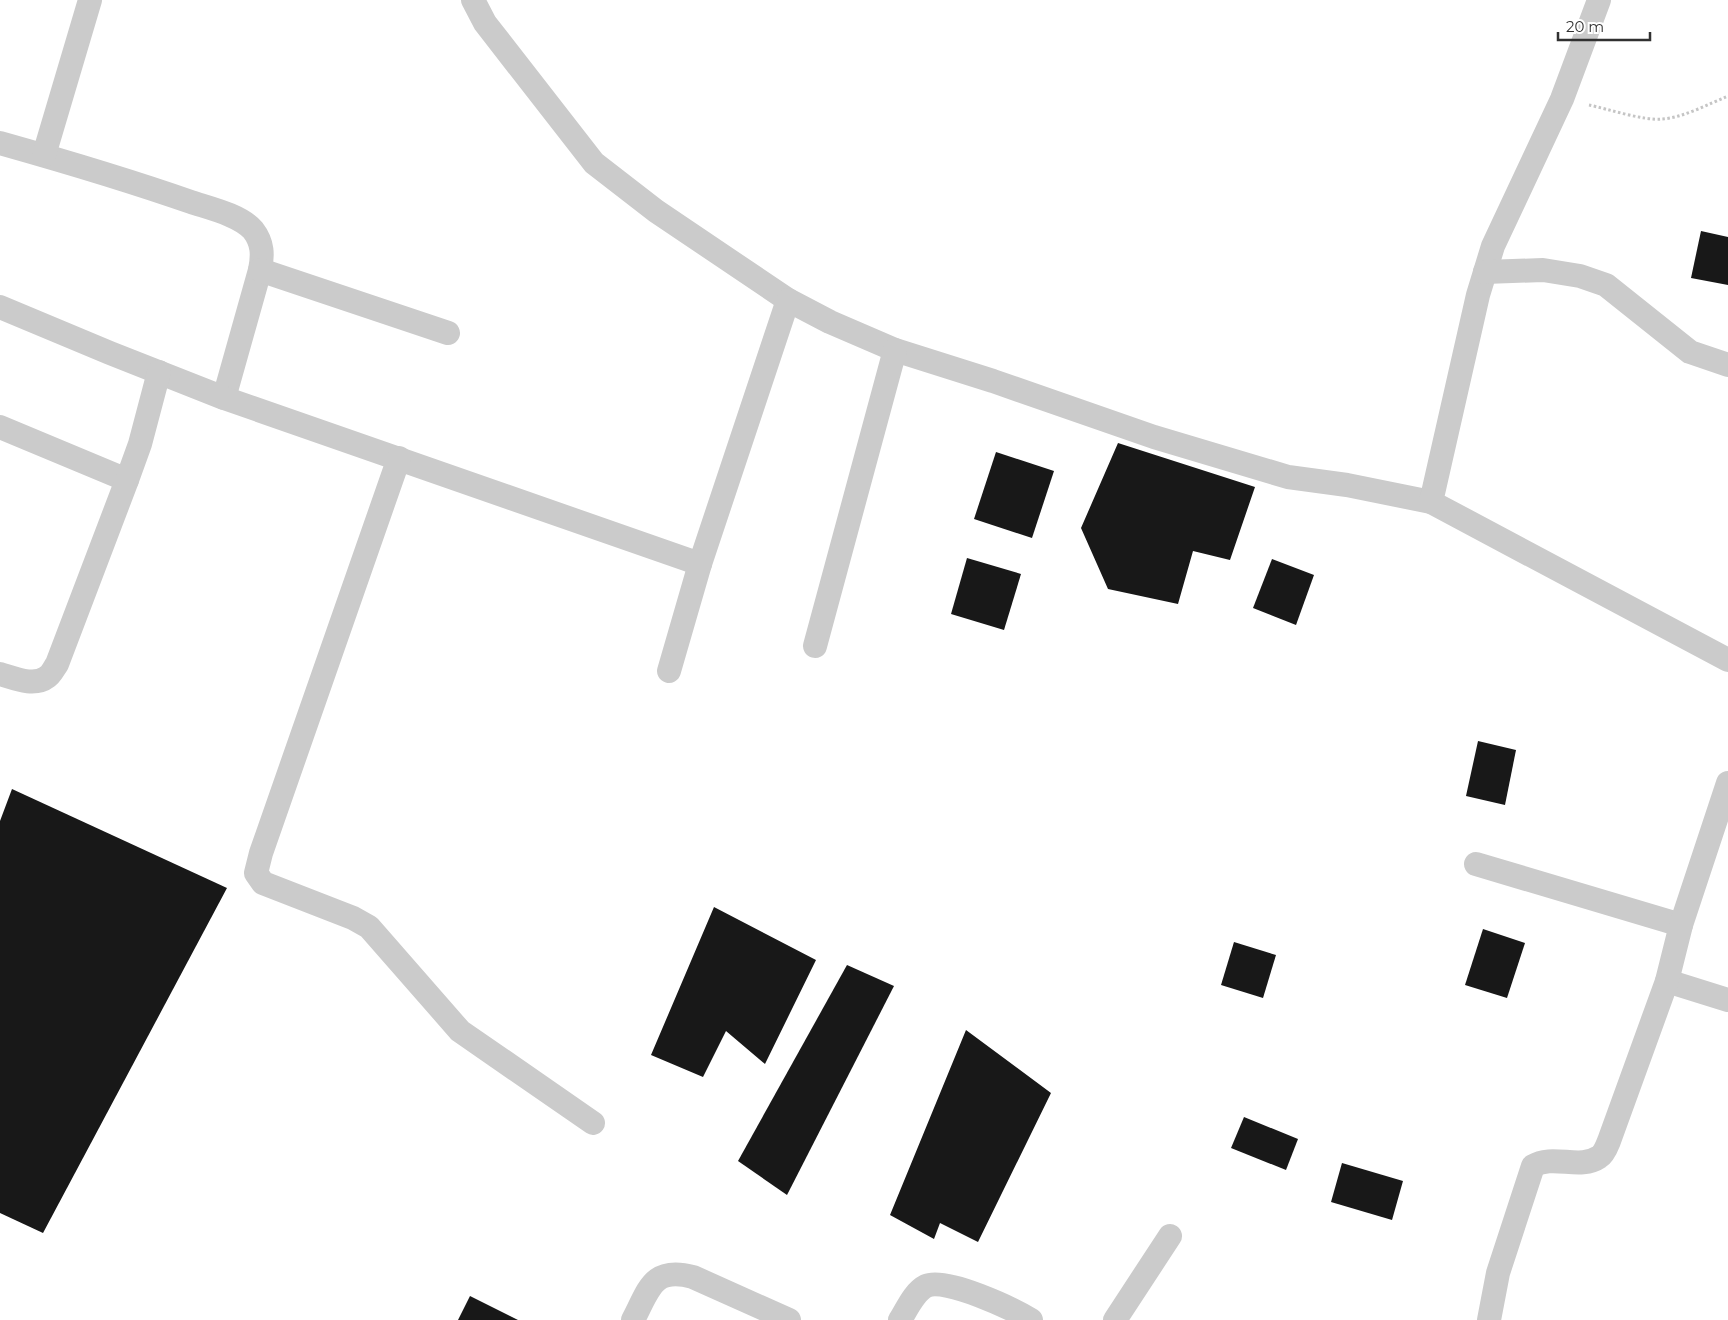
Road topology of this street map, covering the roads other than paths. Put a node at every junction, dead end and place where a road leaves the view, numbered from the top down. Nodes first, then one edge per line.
1 (90, 0) edge
2 (472, 0) edge
3 (1598, 0) edge
4 (0, 143) edge
5 (44, 155) junction
6 (260, 270) junction
7 (1486, 272) junction
8 (788, 300) junction
9 (0, 307) edge
10 (448, 333) dead end
11 (895, 350) junction
12 (1728, 366) edge
13 (158, 372) junction
14 (224, 398) junction
15 (0, 427) edge
16 (399, 458) junction
17 (128, 480) junction
18 (1431, 502) junction
19 (700, 564) junction
20 (815, 646) dead end
21 (1728, 660) edge
22 (669, 671) dead end
23 (0, 674) edge
24 (1728, 783) edge
25 (1476, 864) dead end
26 (1681, 924) junction
27 (1667, 981) junction
28 (1728, 1000) edge
29 (593, 1123) dead end
30 (1170, 1236) dead end
31 (1122, 1318) edge
32 (633, 1320) edge
33 (789, 1320) edge
34 (900, 1320) edge
35 (1031, 1320) edge
36 (1489, 1320) edge

1 - 5 street
2 - 8 street
3 - 7 street
4 - 5 street
5 - 6 street
6 - 10 street
6 - 14 street
7 - 12 street
7 - 18 street
8 - 11 street
8 - 19 street
9 - 13 street
11 - 18 street
11 - 20 street
13 - 14 street
13 - 17 street
14 - 16 street
15 - 17 street
16 - 19 street
16 - 29 street
17 - 23 street
18 - 21 street
19 - 22 street
24 - 26 street
25 - 26 street
26 - 27 street
27 - 28 street
27 - 36 street
30 - 31 street
32 - 33 street
34 - 35 street

